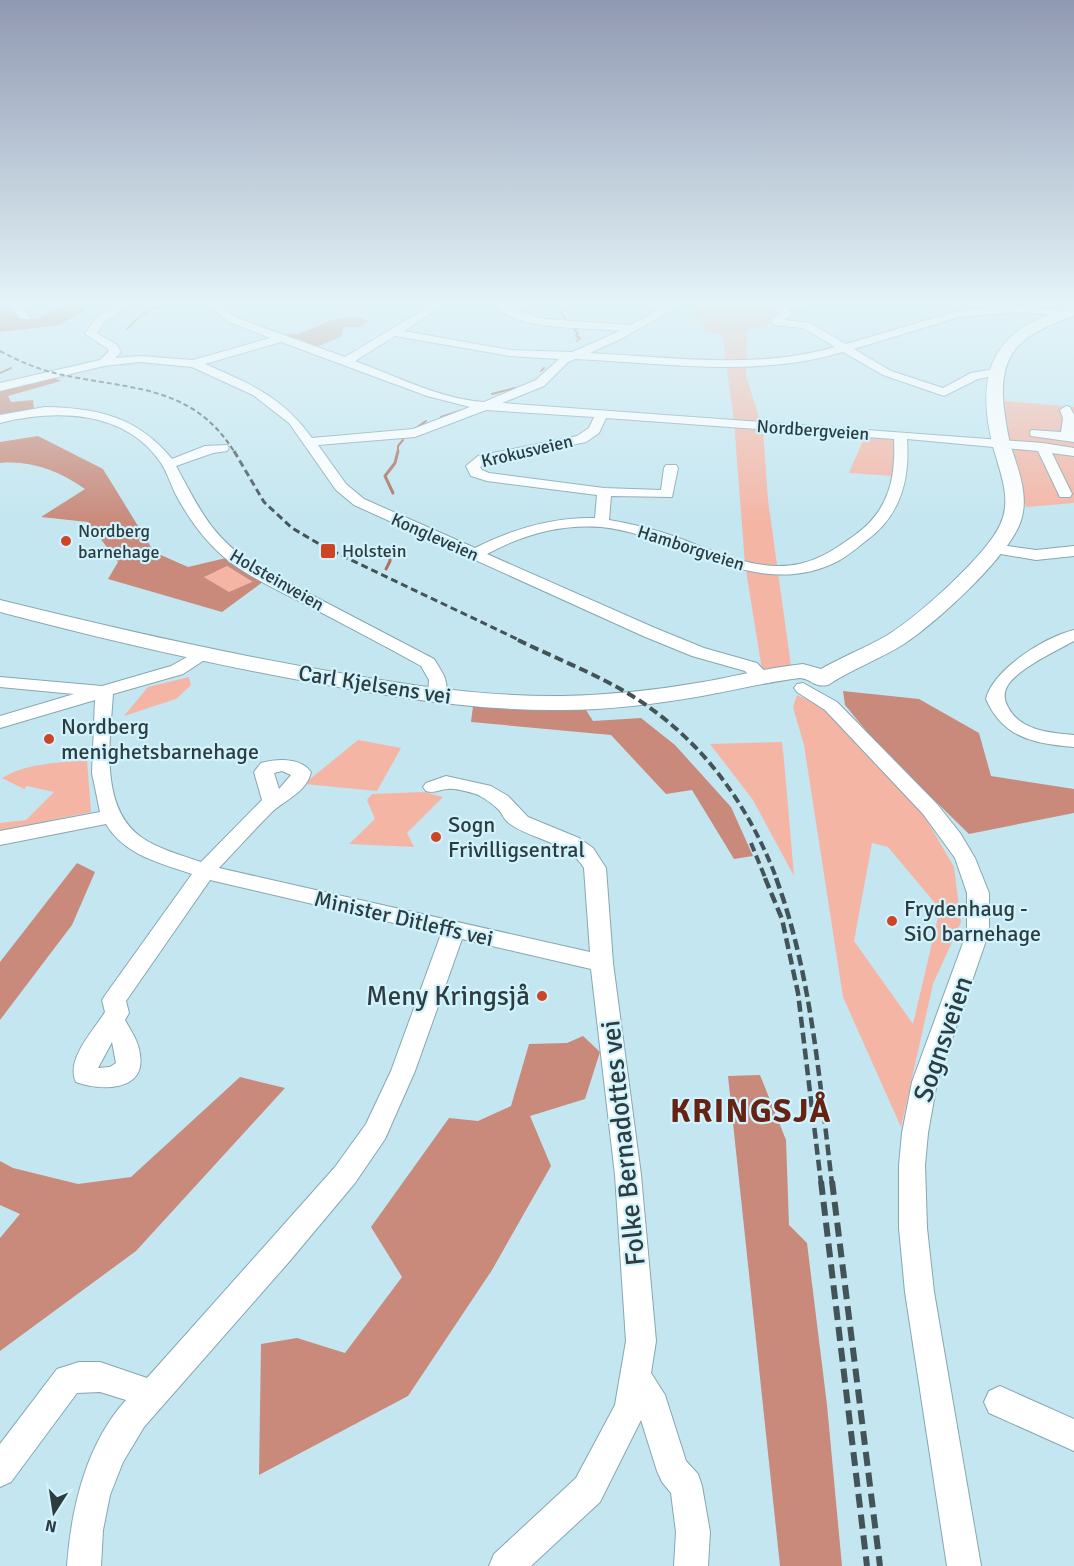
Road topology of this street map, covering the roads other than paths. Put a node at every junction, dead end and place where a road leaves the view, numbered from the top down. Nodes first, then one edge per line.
1 (43, 377) edge
2 (223, 377) edge
3 (387, 377) edge
4 (543, 377) edge
5 (899, 377) edge
6 (973, 377) edge
7 (995, 377) edge
8 (0, 387) edge
9 (484, 406) junction
10 (600, 415) junction
11 (1070, 416) edge
12 (0, 419) edge
13 (1036, 433) dead end
14 (900, 436) junction
15 (1070, 437) edge
16 (309, 442) junction
17 (1001, 443) junction
18 (1043, 447) junction
19 (222, 448) dead end
20 (1074, 452) edge
21 (168, 464) junction
22 (671, 468) dead end
23 (1057, 478) junction
24 (1074, 478) edge
25 (604, 492) junction
26 (1065, 494) dead end
27 (602, 523) junction
28 (994, 549) junction
29 (1074, 551) edge
30 (475, 554) junction
31 (0, 606) edge
32 (1074, 635) edge
33 (193, 651) junction
34 (760, 677) junction
35 (806, 680) junction
36 (0, 682) edge
37 (104, 692) junction
38 (436, 695) junction
39 (0, 722) edge
40 (1074, 741) edge
41 (433, 787) dead end
42 (273, 802) dead end
43 (112, 816) junction
44 (0, 838) edge
45 (206, 872) junction
46 (454, 930) junction
47 (602, 963) junction
48 (113, 1019) dead end
49 (635, 1377) junction
50 (152, 1395) junction
51 (1000, 1402) dead end
52 (1074, 1436) edge
53 (0, 1471) edge
54 (84, 1566) edge
55 (506, 1566) edge
56 (691, 1566) edge
57 (964, 1566) edge

1 - 8 street, Kongleveien
2 - 16 street, Kongleveien
3 - 9 street, Nordbergveien
4 - 9 street
5 - 6 street
7 - 17 main road
9 - 10 street, Nordbergveien
9 - 16 street
10 - 14 street, Nordbergveien
10 - 25 street, Krokusveien
11 - 15 street
12 - 21 street, Holsteinveien
13 - 15 street
14 - 17 street, Nordbergveien
14 - 27 street, Hamborgveien
16 - 30 street, Kongleveien
17 - 18 street, Nordbergveien
17 - 28 main road
18 - 20 street, Nordbergveien
18 - 23 street
19 - 21 street
21 - 38 street, Holsteinveien
22 - 25 street, Krokusveien
23 - 24 street
23 - 26 street
25 - 27 street
27 - 30 street, Hamborgveien
28 - 29 street
28 - 35 main road
30 - 34 street, Kongleveien
31 - 33 main road, Carl Kjelsens vei
32 - 40 street
33 - 37 street
33 - 38 main road, Carl Kjelsens vei
34 - 35 main road, Carl Kjelsens vei
34 - 38 main road, Carl Kjelsens vei
35 - 57 street, Sognsveien
36 - 37 street
37 - 39 street
37 - 43 street, Minister Ditleffs vei
41 - 47 street, Folke Bernadottes vei
42 - 45 street
43 - 44 street
43 - 45 street, Minister Ditleffs vei
45 - 46 street, Minister Ditleffs vei
45 - 48 street
46 - 47 street, Minister Ditleffs vei
46 - 50 street
47 - 49 street, Folke Bernadottes vei
49 - 55 street, Folke Bernadottes vei
49 - 56 street
50 - 53 street
50 - 54 street
51 - 52 street

